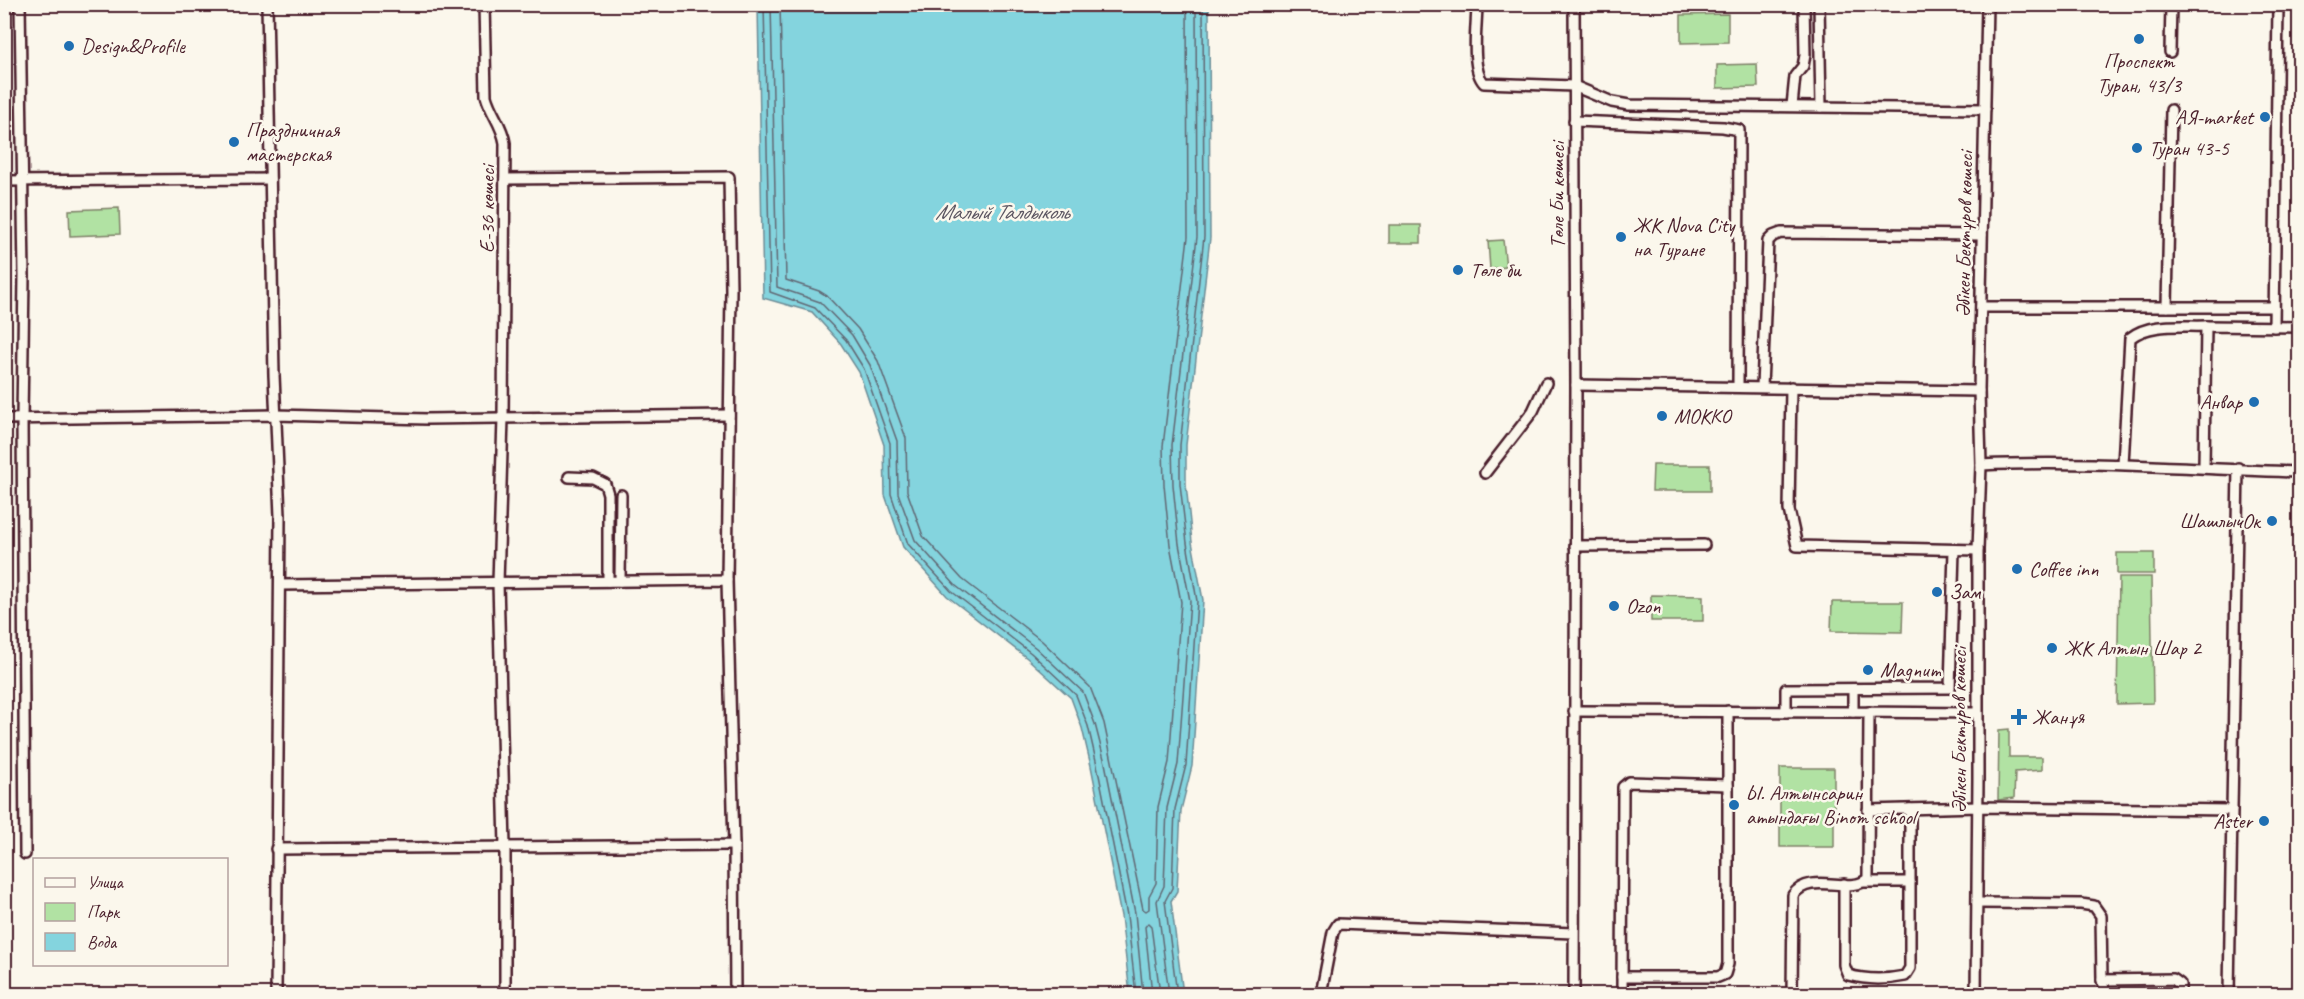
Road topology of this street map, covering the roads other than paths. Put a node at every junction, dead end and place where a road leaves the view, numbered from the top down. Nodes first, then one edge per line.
1 (20, 4) edge
2 (267, 4) edge
3 (484, 4) edge
4 (1477, 4) edge
5 (1574, 4) edge
6 (1804, 4) edge
7 (1819, 4) edge
8 (1987, 4) edge
9 (2171, 4) edge
10 (2278, 4) edge
11 (2170, 52) dead end
12 (1574, 86) junction
13 (1792, 106) junction
14 (1821, 107) junction
15 (1985, 109) junction
16 (2171, 110) dead end
17 (1575, 122) junction
18 (270, 178) junction
19 (505, 179) junction
20 (22, 180) junction
21 (4, 181) edge
22 (1982, 235) junction
23 (1981, 307) junction
24 (2167, 307) junction
25 (2274, 308) junction
26 (2206, 326) junction
27 (2274, 327) junction
28 (2300, 327) edge
29 (1546, 383) dead end
30 (1576, 385) junction
31 (1738, 387) junction
32 (1762, 387) junction
33 (1791, 387) junction
34 (1979, 391) junction
35 (276, 415) junction
36 (729, 415) junction
37 (503, 418) junction
38 (4, 419) edge
39 (22, 419) junction
40 (2123, 464) junction
41 (1981, 465) junction
42 (2204, 466) junction
43 (2238, 468) junction
44 (2300, 472) edge
45 (1485, 473) dead end
46 (569, 477) dead end
47 (621, 495) dead end
48 (1575, 546) junction
49 (1704, 546) dead end
50 (1954, 550) junction
51 (1978, 550) junction
52 (727, 580) junction
53 (608, 581) junction
54 (620, 581) junction
55 (498, 583) junction
56 (280, 585) junction
57 (1853, 689) junction
58 (1574, 711) junction
59 (1728, 711) junction
60 (1786, 712) junction
61 (1853, 712) junction
62 (1869, 712) junction
63 (1977, 713) junction
64 (1728, 785) junction
65 (1978, 807) junction
66 (1910, 808) junction
67 (1868, 810) junction
68 (2232, 810) junction
69 (734, 845) junction
70 (505, 846) junction
71 (276, 849) junction
72 (25, 854) dead end
73 (1864, 882) junction
74 (1910, 882) junction
75 (1844, 884) junction
76 (1977, 903) junction
77 (1573, 933) junction
78 (1622, 977) junction
79 (2102, 980) junction
80 (276, 994) edge
81 (505, 994) edge
82 (735, 994) edge
83 (1321, 994) edge
84 (1574, 994) edge
85 (1622, 994) edge
86 (1792, 994) edge
87 (1976, 994) edge
88 (2105, 994) edge
89 (2180, 994) edge
90 (2229, 994) edge

1 - 20 street
2 - 18 street
3 - 19 street, Е-36 көшесі
4 - 12 street
5 - 12 street, Төле Би көшесі
6 - 13 street
7 - 14 street
8 - 15 street, Әбікен Бектұров көшесі
9 - 11 street
10 - 25 street
12 - 13 street
12 - 17 street, Төле Би көшесі
13 - 14 street
14 - 15 street
15 - 22 street, Әбікен Бектұров көшесі
16 - 24 street
17 - 30 street, Төле Би көшесі
17 - 31 street
18 - 20 street
18 - 35 street
19 - 36 street
19 - 37 street, Е-36 көшесі
20 - 21 street
20 - 39 street
22 - 23 street, Әбікен Бектұров көшесі
22 - 32 street
23 - 24 street
23 - 34 street, Әбікен Бектұров көшесі
24 - 25 street
25 - 27 street
26 - 27 street
26 - 40 street
26 - 42 street
27 - 28 street
29 - 45 street
30 - 31 street
30 - 48 street, Төле Би көшесі
31 - 32 street
32 - 33 street
33 - 34 street
33 - 50 street
34 - 41 street, Әбікен Бектұров көшесі
35 - 37 street
35 - 39 street
35 - 56 street
36 - 37 street
36 - 52 street
37 - 55 street, Е-36 көшесі
38 - 39 street
39 - 72 street
40 - 41 street
40 - 42 street
41 - 51 street, Әбікен Бектұров көшесі
42 - 43 street
43 - 44 street
43 - 68 street
46 - 53 street
47 - 54 street
48 - 49 street
48 - 58 street, Төле Би көшесі
50 - 51 street
50 - 57 street
51 - 63 street, Әбікен Бектұров көшесі
52 - 54 street
52 - 69 street
53 - 54 street
53 - 55 street
55 - 56 street
55 - 70 street, Е-36 көшесі
56 - 71 street
57 - 60 street
57 - 61 street
58 - 59 street
58 - 77 street, Төле Би көшесі
59 - 60 street
59 - 64 street
60 - 61 street
61 - 62 street
62 - 63 street
62 - 67 street
63 - 65 street, Әбікен Бектұров көшесі
64 - 78 street
64 - 78 street
65 - 66 street
65 - 68 street
65 - 76 street, Әбікен Бектұров көшесі
66 - 67 street
66 - 74 street
67 - 73 street
68 - 90 street
69 - 70 street
69 - 82 street
70 - 71 street
70 - 81 street, Е-36 көшесі
71 - 80 street
73 - 74 street
73 - 75 street
74 - 75 street
75 - 86 street
76 - 79 street
76 - 87 street, Әбікен Бектұров көшесі
77 - 83 street
77 - 84 street, Төле Би көшесі
78 - 85 street
79 - 88 street
79 - 89 street

